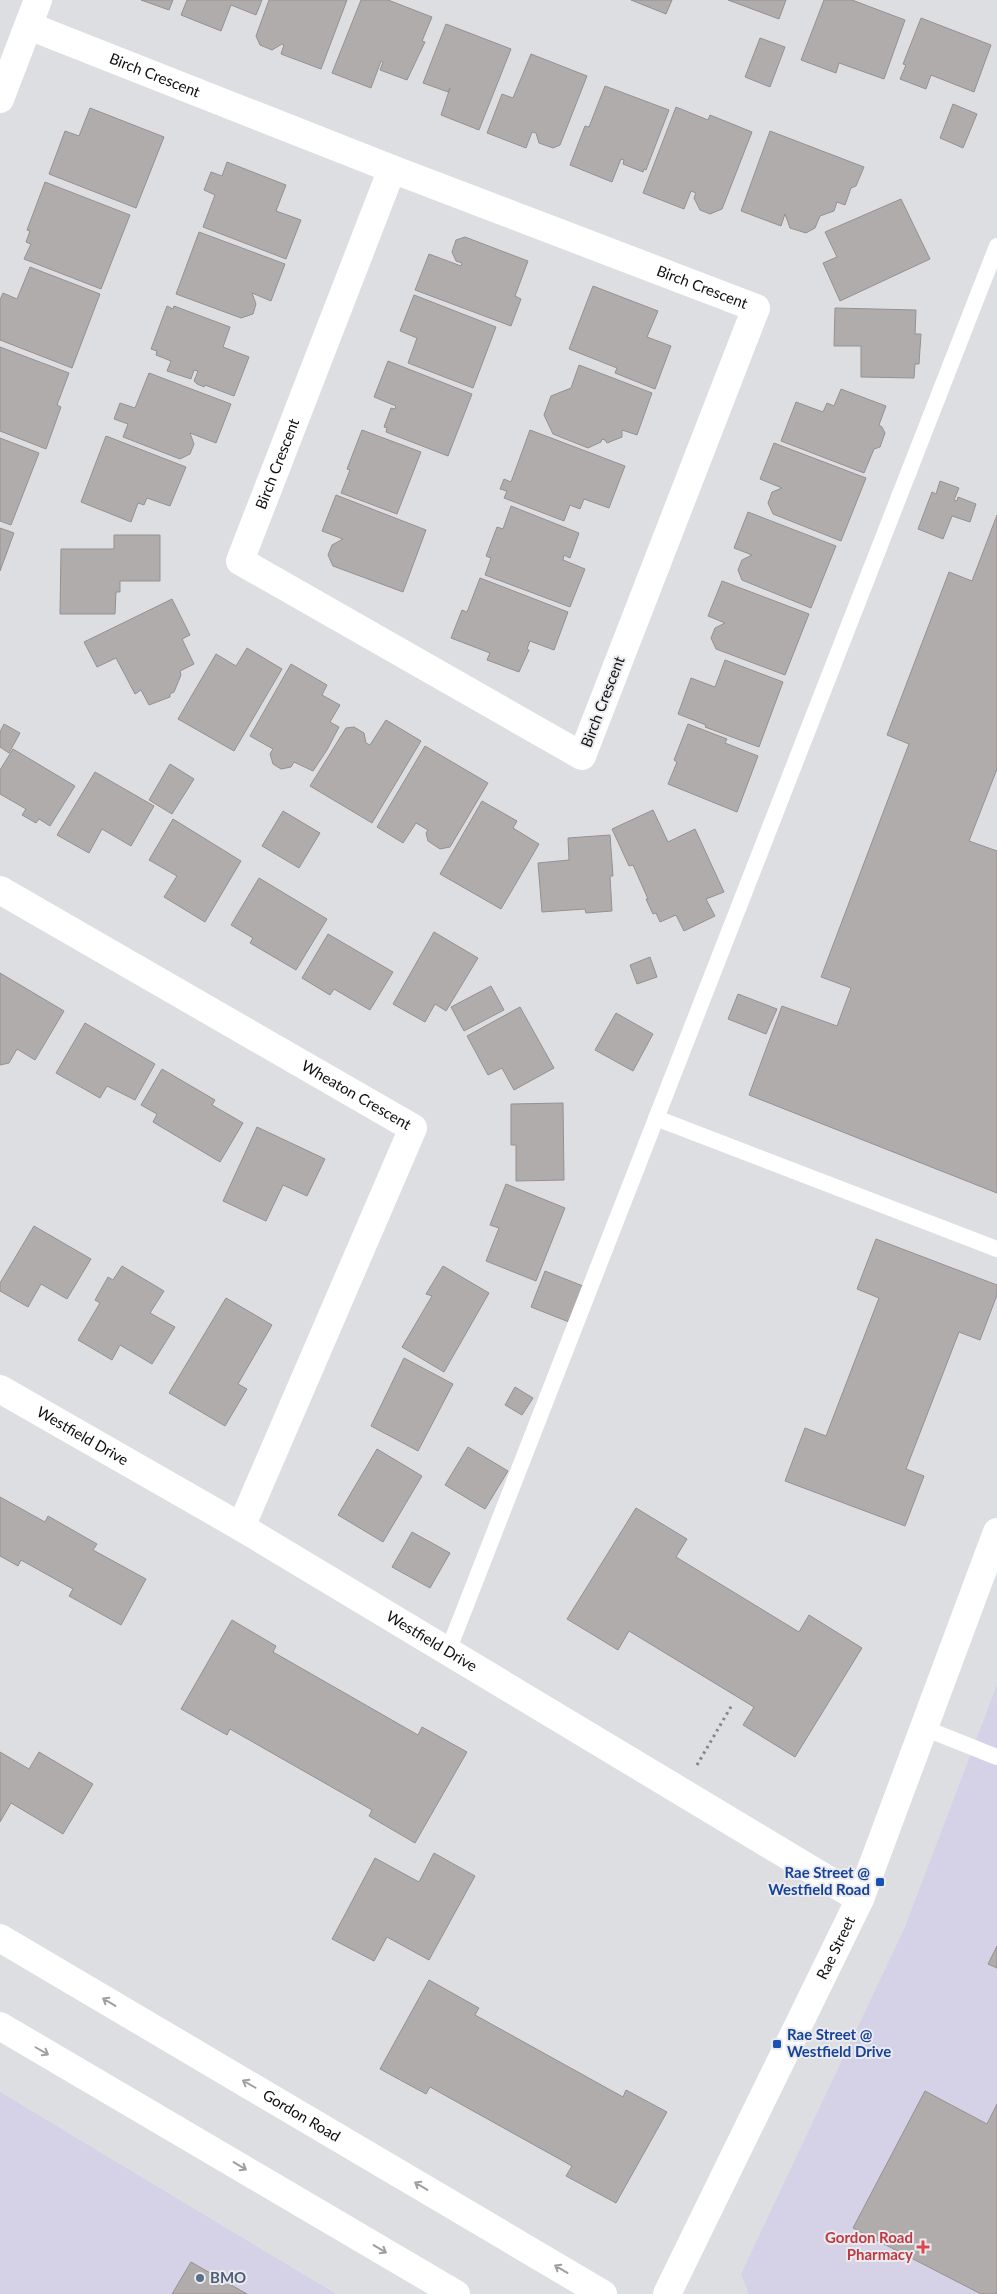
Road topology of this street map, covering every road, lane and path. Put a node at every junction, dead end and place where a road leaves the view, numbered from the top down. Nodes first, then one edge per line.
1 (38, 0) edge
2 (28, 26) junction
3 (0, 99) edge
4 (392, 169) junction
5 (997, 246) edge
6 (0, 890) edge
7 (656, 1118) junction
8 (997, 1250) edge
9 (0, 1389) edge
10 (241, 1528) junction
11 (997, 1532) edge
12 (448, 1651) junction
13 (732, 1705) dead end
14 (924, 1728) junction
15 (997, 1757) edge
16 (676, 1788) junction
17 (860, 1899) junction
18 (0, 1938) edge
19 (0, 2026) edge
20 (456, 2294) edge
21 (603, 2294) edge
22 (668, 2294) edge

1 - 2 street
2 - 3 street
2 - 4 street, Birch Crescent
4 - 4 street, Birch Crescent
5 - 7 lane
6 - 10 street, Wheaton Crescent
7 - 8 lane
7 - 12 lane
9 - 10 street, Westfield Drive
10 - 12 street, Westfield Drive
11 - 14 street, Rae Street
12 - 16 street, Westfield Drive
13 - 16 path
14 - 15 lane
14 - 17 street, Rae Street
16 - 17 street, Westfield Drive
17 - 22 street, Rae Street
21 -> 18 street, Gordon Road
19 -> 20 street

